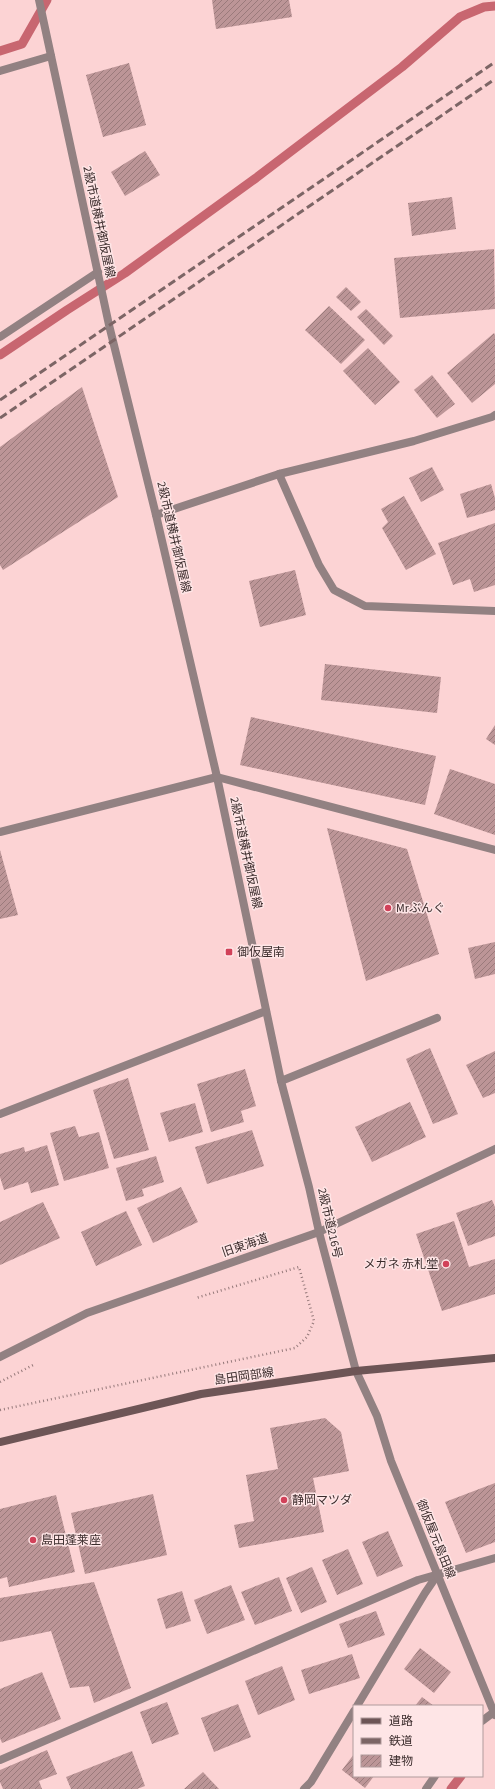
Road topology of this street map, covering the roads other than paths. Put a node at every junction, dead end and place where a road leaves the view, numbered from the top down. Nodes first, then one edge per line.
1 (39, 0) edge
2 (51, 56) junction
3 (0, 71) edge
4 (98, 272) junction
5 (0, 337) edge
6 (495, 414) edge
7 (279, 474) junction
8 (156, 515) junction
9 (495, 611) edge
10 (217, 777) junction
11 (0, 832) edge
12 (495, 850) edge
13 (266, 1011) junction
14 (437, 1018) dead end
15 (281, 1081) junction
16 (0, 1114) edge
17 (495, 1149) edge
18 (319, 1232) junction
19 (0, 1357) edge
20 (495, 1358) edge
21 (356, 1371) junction
22 (0, 1442) edge
23 (495, 1558) edge
24 (438, 1574) junction
25 (358, 1705) edge
26 (353, 1713) edge
27 (494, 1714) edge
28 (483, 1720) edge
29 (0, 1760) edge
30 (434, 1777) edge
31 (304, 1789) edge
32 (426, 1789) edge

1 - 2 street, 2級市道横井御仮屋線
2 - 3 street
2 - 4 street, 2級市道横井御仮屋線
4 - 5 street
4 - 8 street, 2級市道横井御仮屋線
6 - 7 street
7 - 8 street
7 - 9 street
8 - 10 street, 2級市道横井御仮屋線
10 - 11 street
10 - 12 street
10 - 13 street, 2級市道横井御仮屋線
13 - 15 street, 2級市道横井御仮屋線
13 - 16 street
14 - 15 street
15 - 18 street, 2級市道216号
17 - 18 street, 旧東海道
18 - 19 street, 旧東海道
18 - 21 street, 2級市道216号
20 - 21 main road, 島田岡部線
21 - 22 main road, 島田岡部線
21 - 24 street, 御仮屋元島田線
23 - 24 street
24 - 25 street
24 - 27 street, 御仮屋元島田線
24 - 29 street
26 - 31 street
27 - 28 street
30 - 32 street

